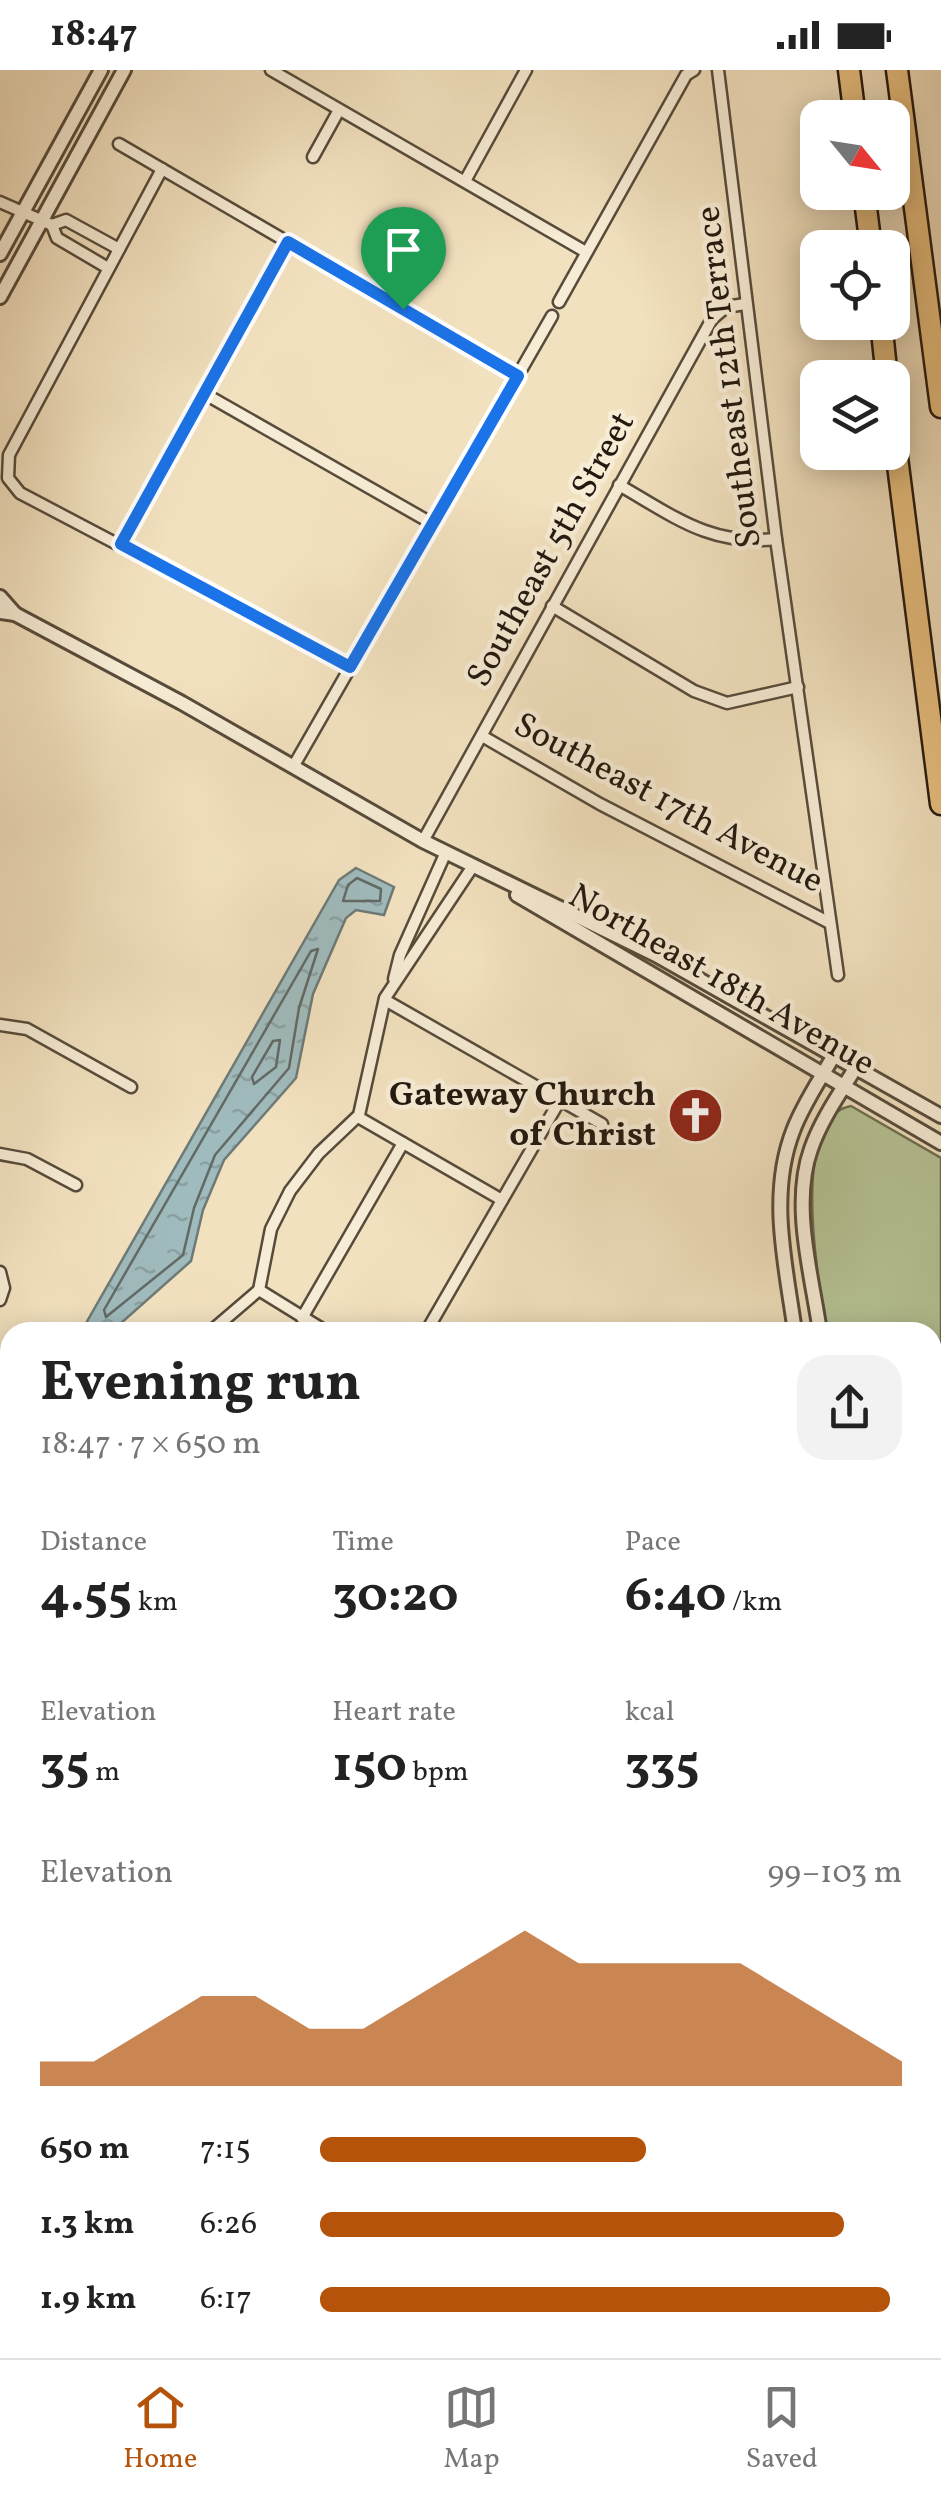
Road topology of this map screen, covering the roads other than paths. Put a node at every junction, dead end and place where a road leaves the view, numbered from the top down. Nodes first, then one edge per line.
1 (101, 70) edge
2 (124, 70) edge
3 (270, 70) edge
4 (526, 70) edge
5 (694, 70) edge
6 (718, 70) edge
7 (849, 70) edge
8 (897, 70) edge
9 (853, 100) edge
10 (339, 110) junction
11 (119, 144) dead end
12 (313, 156) dead end
13 (162, 169) junction
14 (465, 181) junction
15 (0, 202) edge
16 (23, 212) junction
17 (47, 223) junction
18 (288, 242) junction
19 (119, 249) junction
20 (586, 252) junction
21 (0, 254) edge
22 (108, 268) junction
23 (0, 297) edge
24 (559, 302) dead end
25 (745, 304) junction
26 (552, 316) dead end
27 (518, 376) junction
28 (205, 394) junction
29 (941, 407) edge
30 (899, 470) edge
31 (619, 485) junction
32 (433, 524) junction
33 (776, 539) junction
34 (121, 544) junction
35 (0, 597) edge
36 (552, 606) junction
37 (7, 613) edge
38 (350, 667) junction
39 (798, 687) junction
40 (482, 736) junction
41 (293, 767) junction
42 (941, 804) edge
43 (423, 841) junction
44 (446, 852) junction
45 (473, 866) junction
46 (828, 922) junction
47 (838, 975) dead end
48 (393, 985) junction
49 (385, 1000) junction
50 (0, 1024) edge
51 (834, 1055) junction
52 (856, 1067) junction
53 (823, 1075) junction
54 (132, 1087) dead end
55 (844, 1087) junction
56 (560, 1100) junction
57 (941, 1116) edge
58 (358, 1117) junction
59 (602, 1124) dead end
60 (403, 1143) junction
61 (941, 1144) edge
62 (0, 1154) edge
63 (76, 1185) dead end
64 (502, 1200) junction
65 (0, 1272) edge
66 (260, 1290) junction
67 (0, 1300) edge
68 (302, 1318) junction
69 (222, 1322) edge
70 (309, 1322) edge
71 (432, 1322) edge
72 (794, 1322) edge
73 (819, 1322) edge

1 - 16 street
2 - 17 street
3 - 10 street
4 - 14 street
5 - 20 street
6 - 25 street, Southeast 12th Terrace
7 - 9 highway
8 - 29 highway
10 - 12 street
10 - 14 street
11 - 13 street
13 - 18 street
13 - 19 street
14 - 20 street
15 - 16 street
16 - 17 street
16 - 21 street
17 - 19 street
17 - 22 street
17 - 23 street
18 - 27 street
18 - 28 street
19 - 22 street
20 - 24 street
22 - 34 street
25 - 31 street, Southeast 5th Street
25 - 33 street, Southeast 12th Terrace
26 - 27 street
27 - 32 street
28 - 32 street
28 - 34 street
30 - 42 highway
31 - 33 street
31 - 36 street, Southeast 5th Street
32 - 38 street
33 - 39 street, Southeast 12th Terrace
34 - 38 street
35 - 37 street, Northeast 18th Avenue
36 - 39 street
36 - 40 street, Southeast 5th Street
37 - 41 street, Northeast 18th Avenue
38 - 41 street
39 - 46 street, Southeast 12th Terrace
40 - 43 street, Southeast 5th Street
40 - 46 street, Southeast 17th Avenue
41 - 43 street, Northeast 18th Avenue
43 - 44 street, Northeast 18th Avenue
44 - 45 street, Northeast 18th Avenue
44 - 48 street
45 - 48 street
45 - 51 street, Northeast 18th Avenue
45 - 53 street, Northeast 18th Avenue
46 - 47 street, Southeast 12th Terrace
48 - 49 street
49 - 56 street
49 - 58 street
50 - 54 street
51 - 52 street, Northeast 18th Avenue
51 - 53 street
52 - 55 street
52 - 57 street, Northeast 18th Avenue
53 - 55 street, Northeast 18th Avenue
53 - 72 street
55 - 61 street, Northeast 18th Avenue
55 - 73 street
56 - 59 street
56 - 64 street
58 - 60 street
58 - 66 street
60 - 64 street
60 - 68 street
62 - 63 street
64 - 71 street
65 - 67 street
66 - 68 street
66 - 69 street
68 - 70 street

